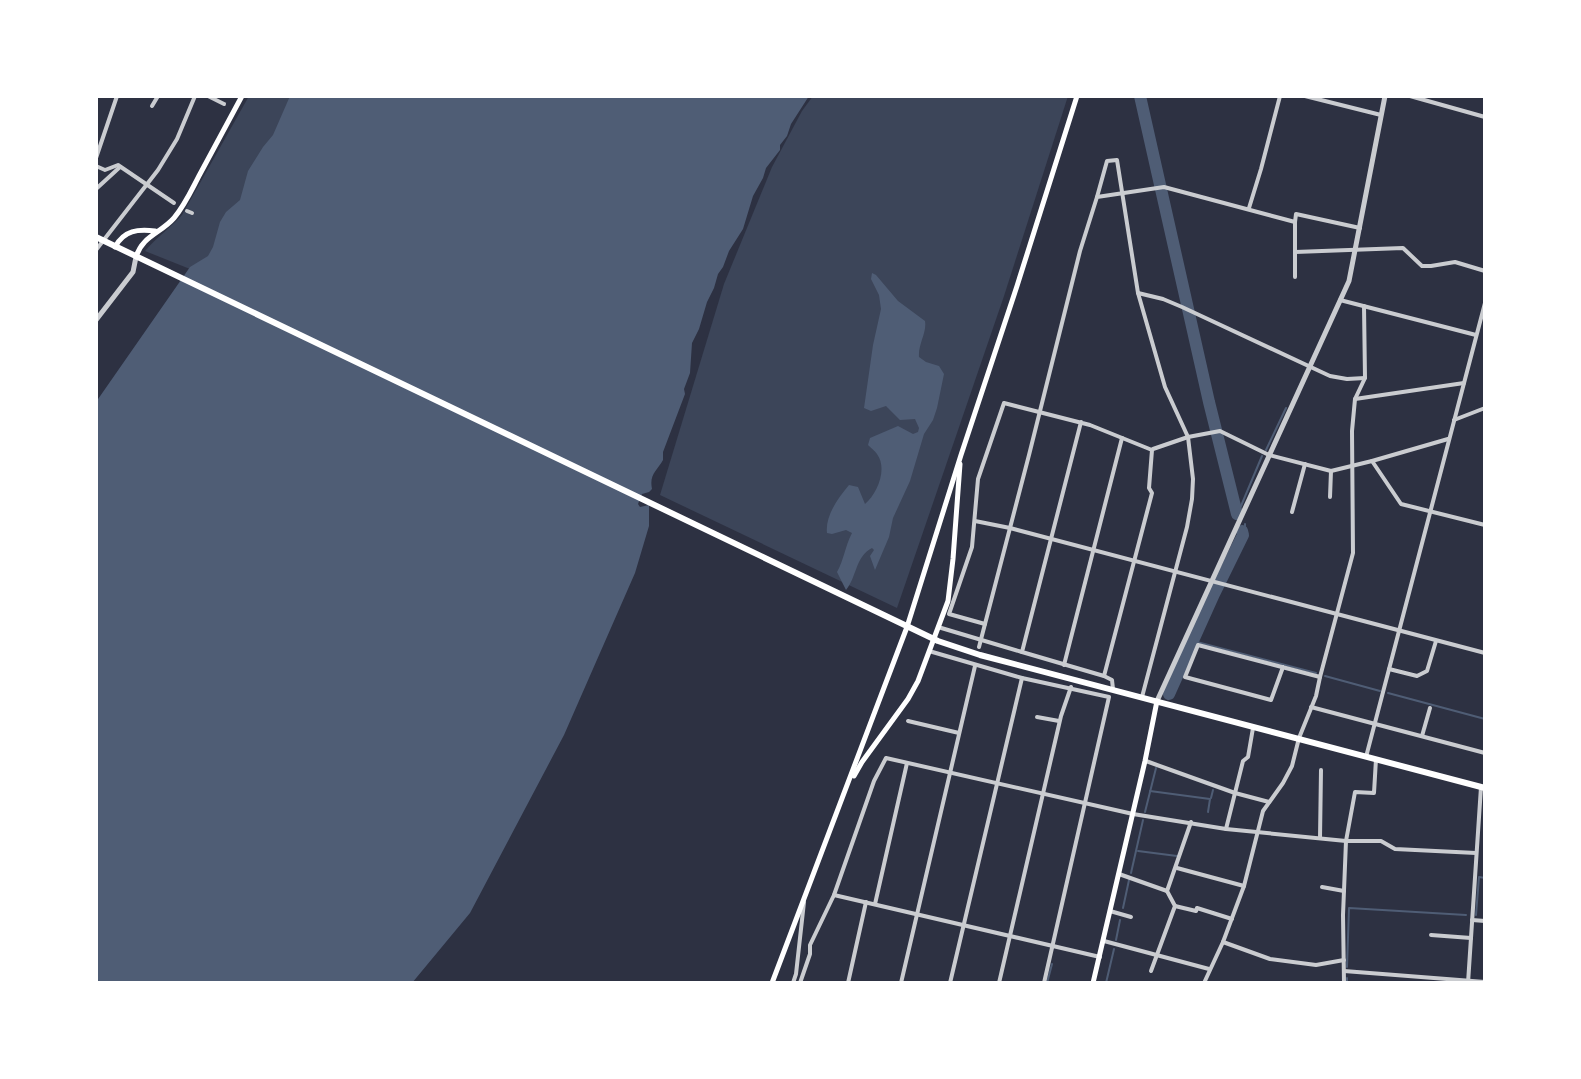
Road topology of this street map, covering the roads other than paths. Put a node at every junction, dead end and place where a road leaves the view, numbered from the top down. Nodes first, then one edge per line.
1 (117, 96) edge
2 (158, 96) edge
3 (195, 96) edge
4 (208, 96) edge
5 (242, 96) edge
6 (1077, 96) edge
7 (1280, 96) edge
8 (1305, 96) edge
9 (1385, 96) edge
10 (1410, 96) edge
11 (224, 104) dead end
12 (152, 106) dead end
13 (1381, 115) junction
14 (1485, 117) edge
15 (96, 158) edge
16 (96, 166) edge
17 (120, 167) junction
18 (147, 185) junction
19 (96, 189) edge
20 (1122, 192) junction
21 (1097, 197) junction
22 (174, 203) dead end
23 (1249, 208) junction
24 (1295, 222) junction
25 (1360, 228) junction
26 (156, 231) junction
27 (96, 237) edge
28 (115, 247) junction
29 (96, 250) edge
30 (1356, 250) junction
31 (1295, 252) junction
32 (136, 257) junction
33 (1485, 271) edge
34 (1295, 277) dead end
35 (1138, 293) junction
36 (1340, 300) junction
37 (1485, 303) edge
38 (1364, 306) junction
39 (96, 320) edge
40 (1476, 335) junction
41 (1310, 366) junction
42 (1365, 378) junction
43 (1464, 383) junction
44 (1355, 399) junction
45 (1485, 408) edge
46 (1040, 412) junction
47 (1454, 420) junction
48 (1081, 422) junction
49 (1188, 437) junction
50 (1122, 438) junction
51 (1448, 439) junction
52 (1152, 450) junction
53 (961, 455) junction
54 (1269, 455) junction
55 (1372, 461) junction
56 (1305, 464) junction
57 (1352, 465) junction
58 (1331, 471) junction
59 (1330, 497) dead end
60 (1429, 511) junction
61 (1292, 512) dead end
62 (975, 521) junction
63 (1485, 525) edge
64 (1010, 528) junction
65 (1051, 539) junction
66 (1094, 551) junction
67 (1134, 562) junction
68 (1175, 572) junction
69 (1213, 583) junction
70 (1337, 614) junction
71 (985, 624) junction
72 (907, 627) junction
73 (938, 627) junction
74 (1399, 631) junction
75 (981, 640) junction
76 (1436, 641) junction
77 (979, 647) dead end
78 (929, 651) junction
79 (1022, 652) junction
80 (1485, 653) edge
81 (1064, 665) junction
82 (975, 666) junction
83 (1283, 667) junction
84 (1389, 669) junction
85 (1171, 672) junction
86 (1104, 676) junction
87 (1183, 676) junction
88 (1320, 677) junction
89 (1022, 678) junction
90 (1071, 687) junction
91 (1111, 693) junction
92 (1142, 697) junction
93 (1157, 701) junction
94 (1311, 707) junction
95 (1430, 708) dead end
96 (1037, 717) dead end
97 (908, 721) dead end
98 (1059, 721) junction
99 (1374, 723) junction
100 (1253, 727) junction
101 (959, 733) junction
102 (1422, 736) junction
103 (1299, 738) junction
104 (1485, 753) edge
105 (1366, 757) junction
106 (1376, 759) junction
107 (1145, 761) junction
108 (907, 763) junction
109 (1321, 770) dead end
110 (950, 773) junction
111 (996, 784) junction
112 (1483, 787) edge
113 (844, 792) junction
114 (1235, 793) junction
115 (1042, 794) junction
116 (1269, 802) junction
117 (1085, 804) junction
118 (1133, 814) junction
119 (1191, 822) junction
120 (1226, 829) junction
121 (1258, 832) junction
122 (1320, 838) junction
123 (1346, 841) junction
124 (1477, 844) junction
125 (1485, 845) edge
126 (1476, 853) junction
127 (1177, 868) junction
128 (1119, 874) junction
129 (1244, 886) junction
130 (1322, 887) dead end
131 (1167, 891) junction
132 (1344, 891) junction
133 (805, 894) junction
134 (834, 895) junction
135 (866, 902) junction
136 (875, 904) junction
137 (1175, 906) junction
138 (1110, 911) junction
139 (916, 914) junction
140 (1131, 917) dead end
141 (1232, 919) junction
142 (1472, 920) junction
143 (1485, 921) edge
144 (963, 925) junction
145 (1158, 928) dead end
146 (1165, 930) junction
147 (1431, 935) dead end
148 (1010, 936) junction
149 (1471, 938) junction
150 (1104, 941) junction
151 (1223, 942) junction
152 (1052, 946) junction
153 (1157, 956) junction
154 (1100, 957) junction
155 (1344, 960) junction
156 (1209, 969) junction
157 (1151, 971) dead end
158 (1344, 971) junction
159 (1468, 982) edge
160 (1485, 982) edge
161 (772, 983) edge
162 (793, 983) edge
163 (800, 983) edge
164 (848, 983) edge
165 (901, 983) edge
166 (950, 983) edge
167 (999, 983) edge
168 (1044, 983) edge
169 (1093, 983) edge
170 (1204, 983) edge
171 (1344, 983) edge

1 - 15 street
2 - 12 street
3 - 18 street
4 - 11 street
5 - 26 main road
6 - 53 main road
7 - 23 street
8 - 13 street
9 - 13 street
10 - 14 street
13 - 25 street
16 - 17 street
17 - 18 street
17 - 19 street
18 - 22 street
18 - 29 street
20 - 21 street
20 - 21 street
20 - 23 street
20 - 35 street
21 - 46 street
23 - 24 street
24 - 25 street
24 - 31 street
25 - 30 street
26 - 28 main road
26 - 32 main road
27 - 28 main road
28 - 32 main road
30 - 31 street
30 - 33 street
30 - 36 street
31 - 34 street
32 - 39 street
32 - 72 main road
35 - 41 street
35 - 49 street
36 - 38 street
36 - 41 street
37 - 40 street
38 - 40 street
38 - 42 street
40 - 43 street
41 - 42 street
41 - 54 street
42 - 44 street
43 - 44 street
43 - 47 street
44 - 57 street
45 - 47 street
46 - 48 street
46 - 62 street
46 - 64 street
47 - 51 street
48 - 50 street
48 - 65 street
49 - 52 street
49 - 54 street
49 - 68 street
50 - 52 street
50 - 66 street
51 - 55 street
51 - 60 street
52 - 67 street
53 - 72 main road
53 - 73 main road
54 - 56 street
54 - 69 street
55 - 57 street
55 - 60 street
56 - 58 street
56 - 61 street
57 - 58 street
57 - 70 street
58 - 59 street
60 - 63 street
60 - 74 street
62 - 64 street
62 - 71 street
64 - 65 street
64 - 71 street
65 - 66 street
65 - 79 street
66 - 67 street
66 - 81 street
67 - 68 street
67 - 86 street
68 - 69 street
68 - 92 street
69 - 70 street
69 - 85 street
70 - 74 street
70 - 88 street
71 - 75 street
72 - 91 main road
72 - 113 main road
73 - 75 street
73 - 78 main road
74 - 76 street
74 - 84 street
75 - 77 street
75 - 79 street
76 - 80 street
76 - 84 street
78 - 82 street
78 - 113 main road
79 - 81 street
81 - 86 street
82 - 89 street
82 - 101 street
83 - 87 street
83 - 87 street
83 - 88 street
84 - 99 street
85 - 87 street
85 - 93 street
86 - 91 street
88 - 94 street
89 - 90 street
89 - 111 street
90 - 91 street
90 - 98 street
91 - 92 main road
91 - 117 street
92 - 93 main road
93 - 100 main road
93 - 107 main road
94 - 99 street
94 - 103 street
95 - 102 street
96 - 98 street
97 - 101 street
98 - 115 street
99 - 102 street
99 - 105 street
100 - 103 main road
100 - 114 street
101 - 110 street
102 - 104 street
103 - 105 main road
103 - 116 street
105 - 106 main road
106 - 112 main road
106 - 123 street
107 - 114 street
107 - 118 main road
108 - 110 street
108 - 134 street
108 - 136 street
109 - 122 street
110 - 111 street
110 - 139 street
111 - 115 street
111 - 144 street
112 - 124 street
113 - 133 main road
114 - 116 street
114 - 120 street
115 - 117 street
115 - 148 street
116 - 121 street
117 - 118 street
117 - 152 street
118 - 119 street
118 - 128 main road
119 - 120 street
119 - 127 street
120 - 121 street
121 - 122 street
121 - 129 street
122 - 123 street
123 - 126 street
123 - 132 street
124 - 125 street
124 - 126 street
126 - 142 street
127 - 129 street
127 - 131 street
128 - 131 street
128 - 138 main road
129 - 141 street
130 - 132 street
131 - 137 street
132 - 155 street
133 - 161 main road
133 - 162 street
134 - 135 street
134 - 163 street
135 - 136 street
135 - 164 street
136 - 139 street
137 - 141 street
137 - 146 street
138 - 140 street
138 - 150 main road
139 - 144 street
139 - 165 street
141 - 151 street
142 - 143 street
142 - 149 street
144 - 148 street
144 - 166 street
145 - 146 street
146 - 153 street
147 - 149 street
148 - 152 street
148 - 167 street
149 - 159 street
150 - 153 street
150 - 154 main road
151 - 155 street
151 - 156 street
152 - 154 street
152 - 168 street
153 - 156 street
153 - 157 street
154 - 169 main road
155 - 158 street
156 - 170 street
158 - 159 street
158 - 171 street
159 - 160 street

